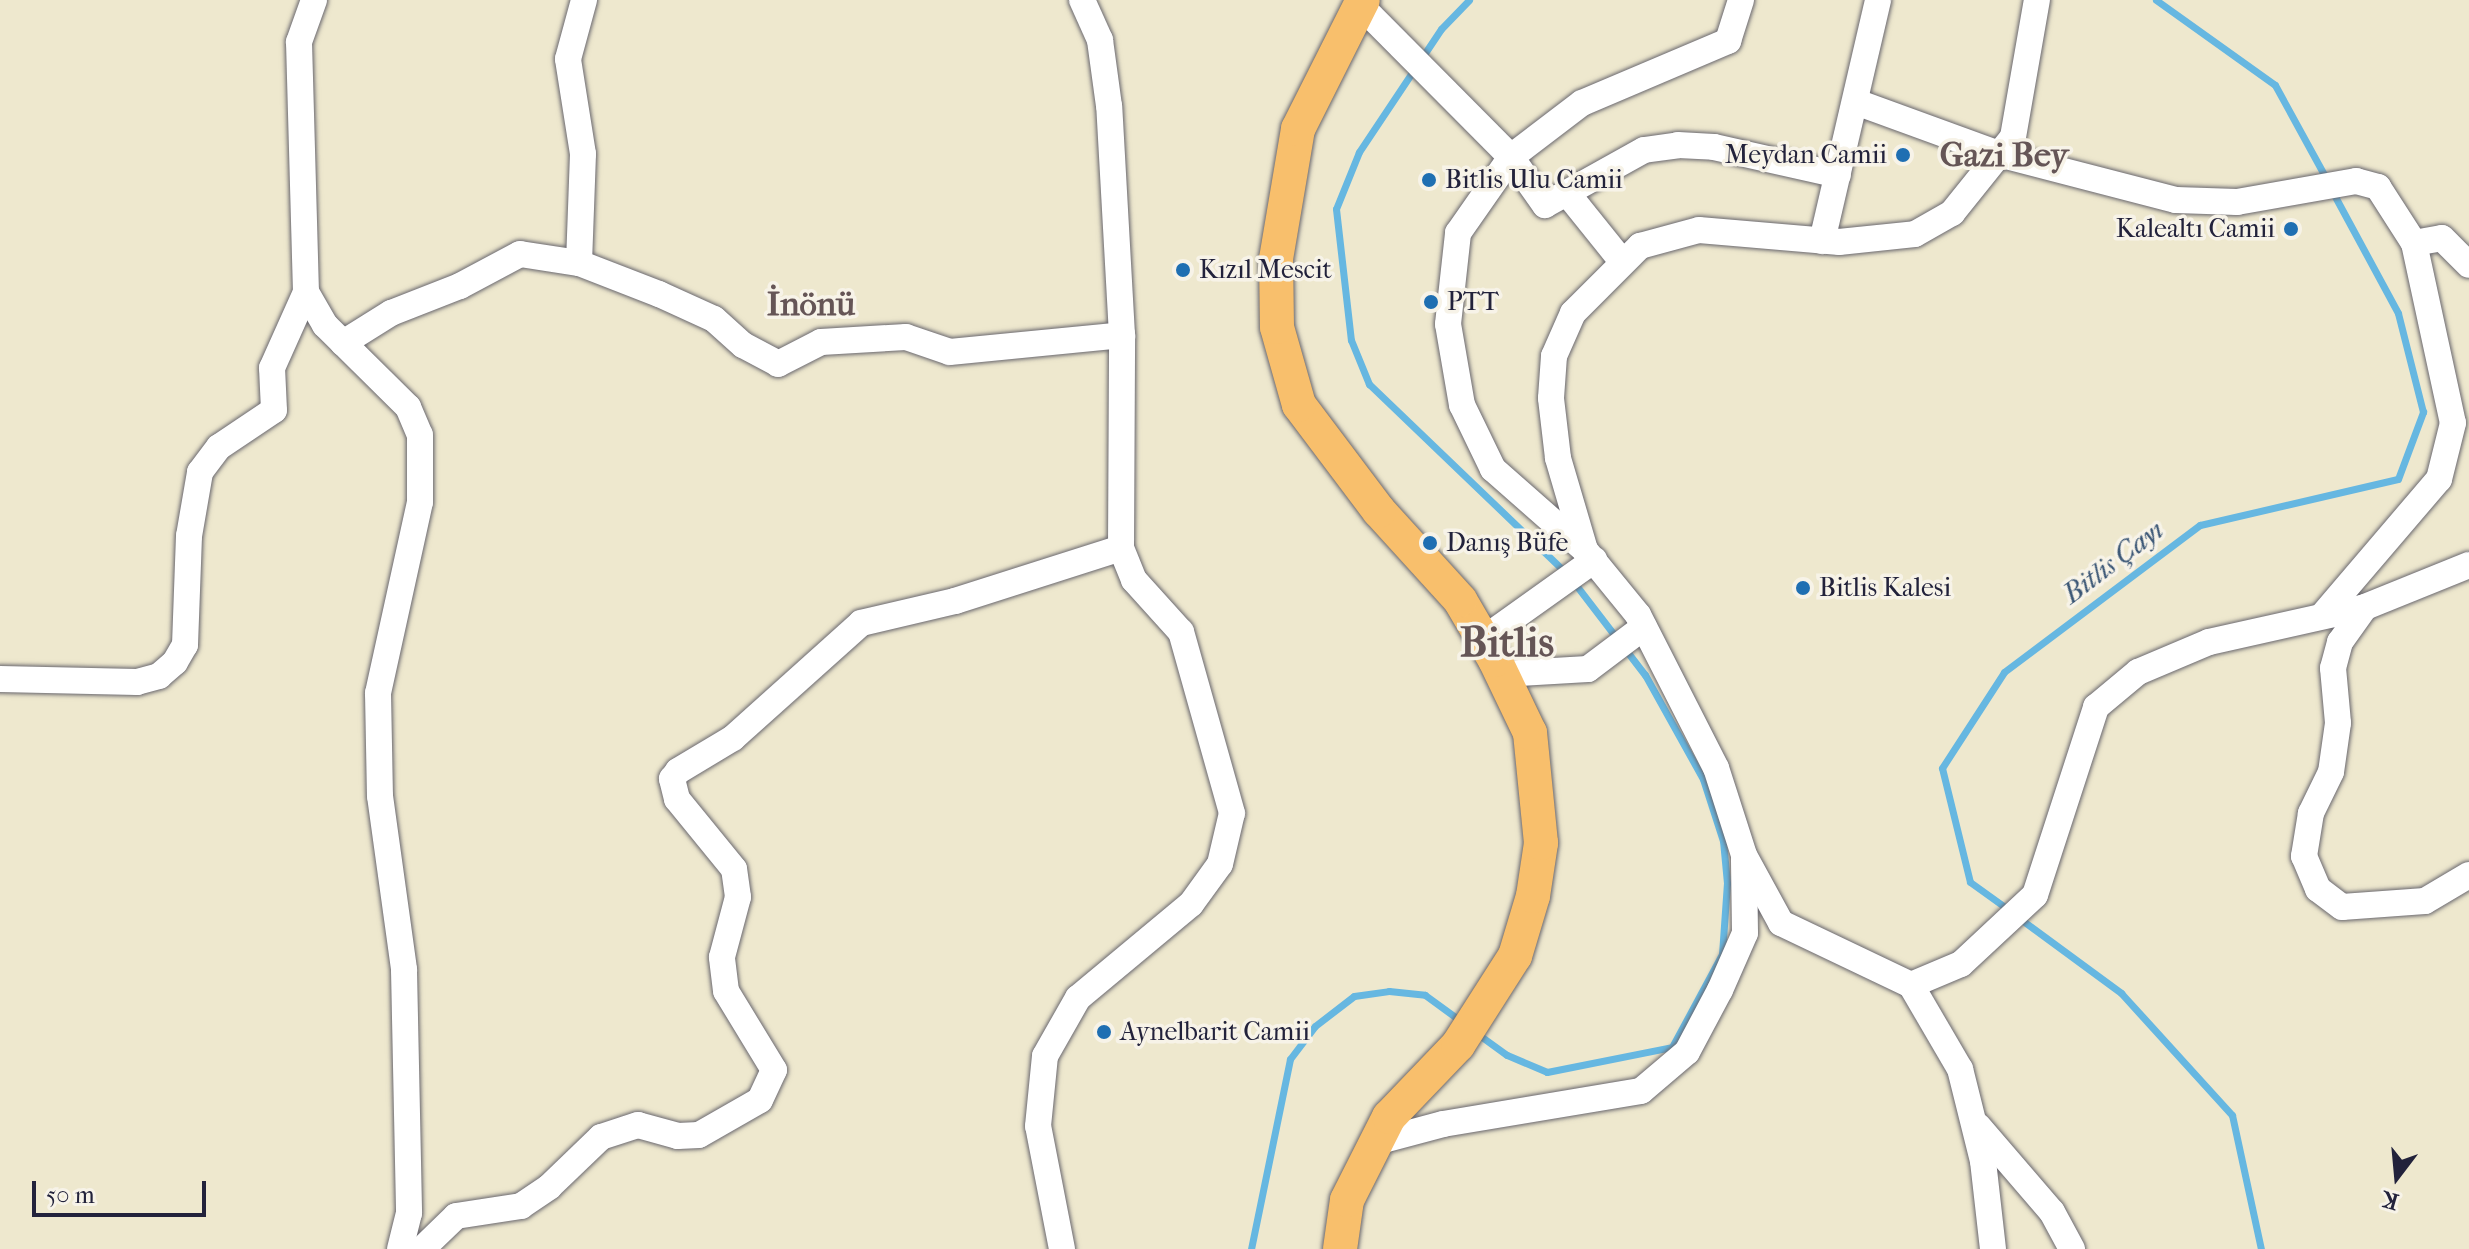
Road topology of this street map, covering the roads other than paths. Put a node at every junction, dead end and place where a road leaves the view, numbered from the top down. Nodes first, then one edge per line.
1 (314, 0) edge
2 (584, 0) edge
3 (1082, 0) edge
4 (1741, 0) edge
5 (1878, 0) edge
6 (2037, 0) edge
7 (1361, 2) edge
8 (1856, 102) junction
9 (2002, 155) junction
10 (1511, 157) junction
11 (1838, 175) junction
12 (1567, 193) junction
13 (1822, 241) junction
14 (2414, 243) junction
15 (1620, 259) junction
16 (579, 263) junction
17 (2469, 265) edge
18 (306, 292) junction
19 (1122, 335) junction
20 (343, 343) junction
21 (1121, 548) junction
22 (1587, 559) junction
23 (2469, 565) edge
24 (2365, 607) junction
25 (2322, 616) junction
26 (1640, 631) junction
27 (1482, 640) junction
28 (1502, 674) junction
29 (0, 679) edge
30 (1744, 855) junction
31 (2469, 875) edge
32 (1911, 985) junction
33 (1975, 1124) junction
34 (1376, 1142) junction
35 (400, 1249) edge
36 (422, 1249) edge
37 (1062, 1249) edge
38 (1340, 1249) edge
39 (1993, 1249) edge
40 (2072, 1249) edge

1 - 18 street
2 - 16 street
3 - 19 street
4 - 10 street
5 - 8 street
6 - 9 street
7 - 10 street
7 - 27 main road
8 - 9 street
8 - 11 street
9 - 13 street
9 - 14 street
10 - 12 street
10 - 22 street
11 - 12 street
11 - 13 street
12 - 15 street
13 - 15 street
14 - 17 street
14 - 25 street
15 - 22 street
16 - 19 street
16 - 20 street
18 - 20 street
18 - 29 street
19 - 21 street
20 - 35 street
21 - 36 street
21 - 37 street
22 - 26 street
22 - 27 street
23 - 24 street
24 - 25 street
24 - 31 street
25 - 32 street
26 - 28 street
26 - 30 street
27 - 28 main road
28 - 34 main road
30 - 32 street
30 - 34 street
32 - 33 street
33 - 39 street
33 - 40 street
34 - 38 main road

